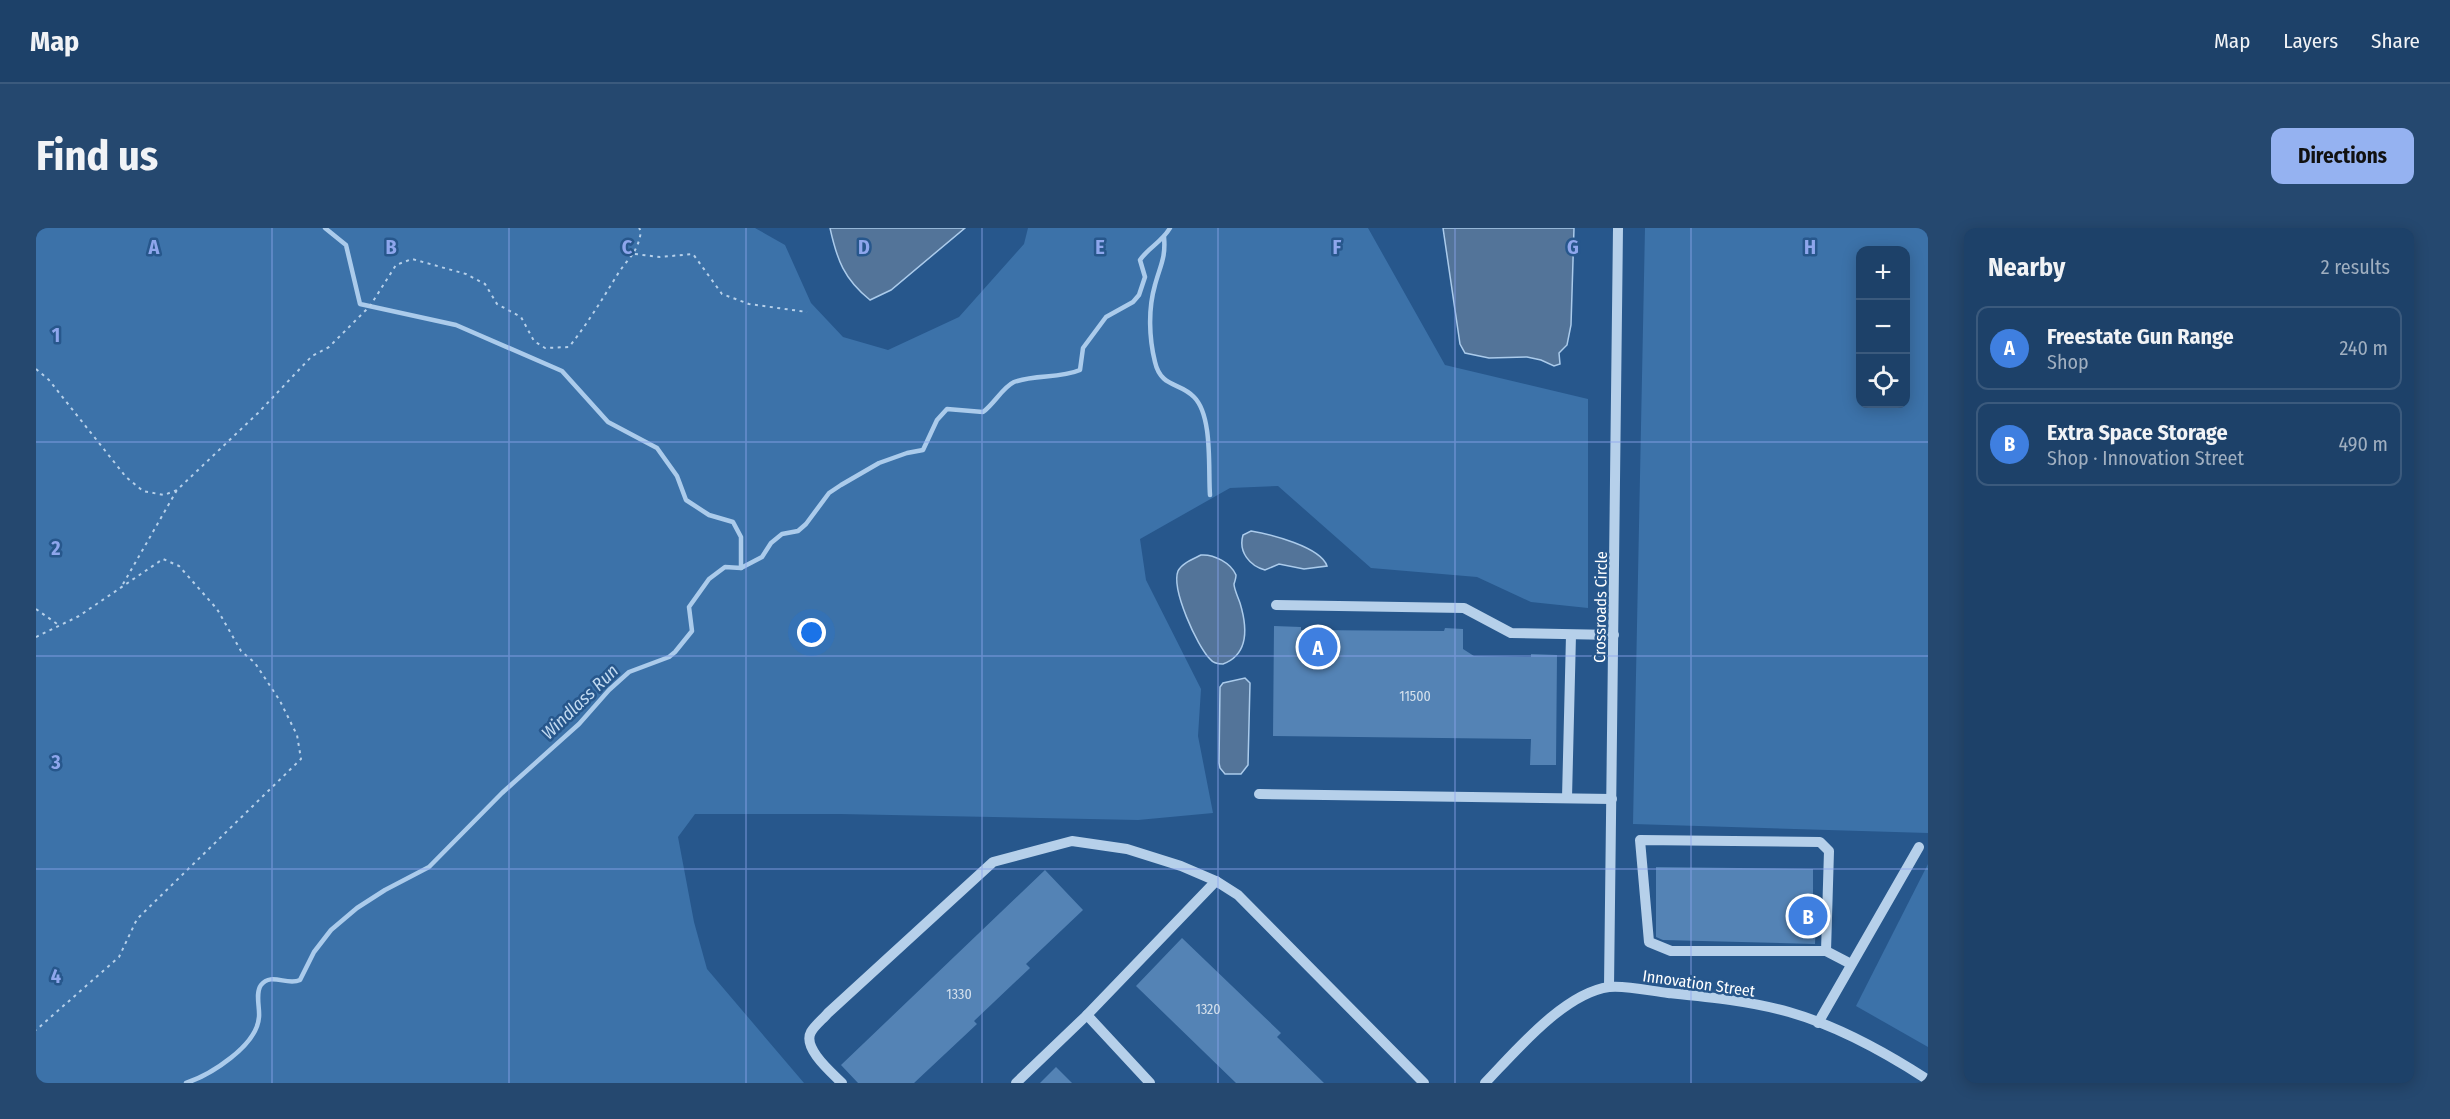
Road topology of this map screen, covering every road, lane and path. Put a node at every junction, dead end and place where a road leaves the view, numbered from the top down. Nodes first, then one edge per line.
1 (639, 228) edge
2 (1618, 228) edge
3 (635, 254) junction
4 (807, 312) dead end
5 (36, 369) edge
6 (177, 490) junction
7 (122, 587) junction
8 (1276, 605) dead end
9 (36, 609) edge
10 (60, 626) junction
11 (1571, 635) junction
12 (1614, 635) junction
13 (36, 637) edge
14 (1259, 794) dead end
15 (1567, 798) junction
16 (1612, 799) junction
17 (1919, 847) dead end
18 (1216, 881) junction
19 (1826, 951) junction
20 (1851, 964) junction
21 (1609, 987) junction
22 (1087, 1015) junction
23 (1818, 1023) junction
24 (36, 1030) edge
25 (1928, 1080) edge
26 (842, 1083) edge
27 (1016, 1083) edge
28 (1150, 1083) edge
29 (1424, 1083) edge
30 (1485, 1083) edge

1 - 3 path
2 - 12 street, Crossroads Circle
3 - 4 path
3 - 6 path
5 - 6 path
6 - 7 path
7 - 10 path
7 - 24 path
8 - 11 street
9 - 10 path
10 - 13 path
11 - 12 street
11 - 15 street
12 - 16 street, Crossroads Circle
14 - 15 street
15 - 16 street
16 - 21 street, Crossroads Circle
17 - 20 street
18 - 22 street
18 - 26 street
18 - 29 street
19 - 19 street
19 - 20 street
20 - 23 street
21 - 23 street, Innovation Street
21 - 30 street, Innovation Street
22 - 27 street
22 - 28 street
23 - 25 street, Innovation Street

